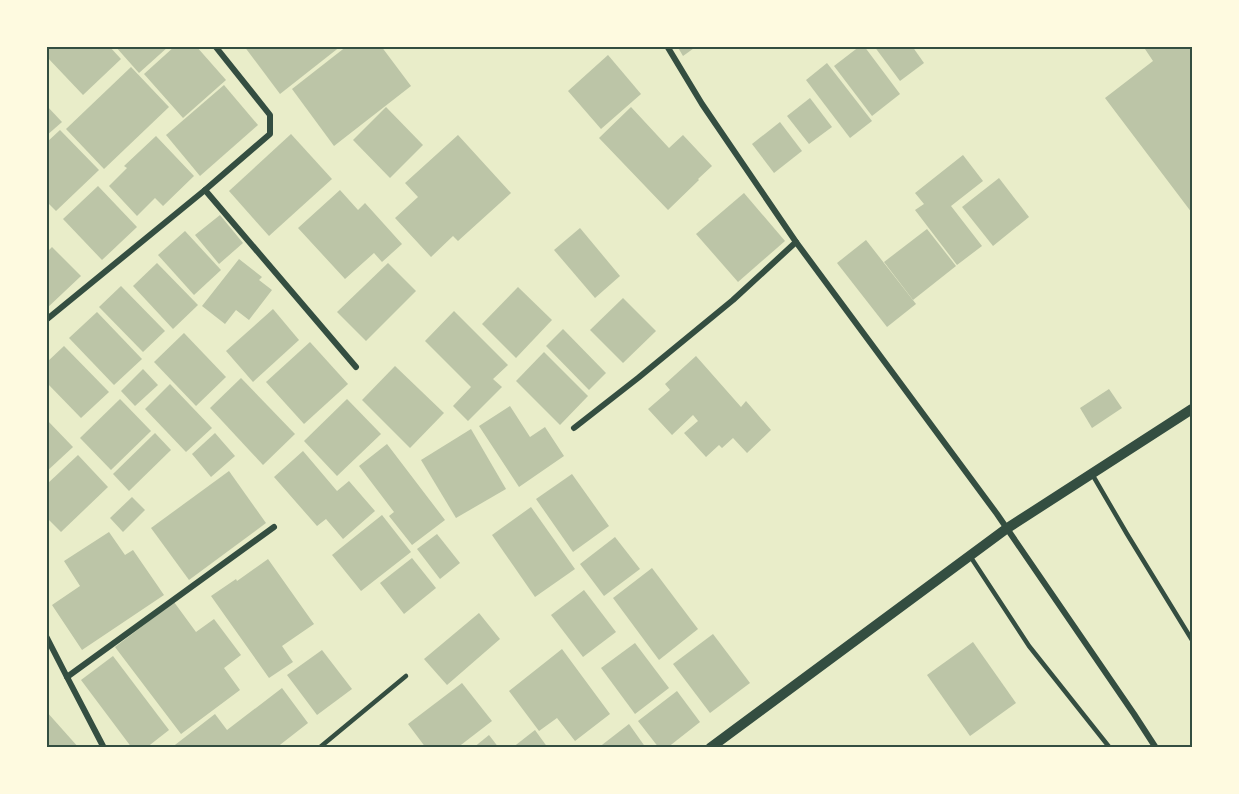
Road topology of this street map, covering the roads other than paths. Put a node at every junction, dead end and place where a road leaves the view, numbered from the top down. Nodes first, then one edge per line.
1 (215, 46) edge
2 (667, 46) edge
3 (205, 190) junction
4 (796, 242) junction
5 (46, 320) edge
6 (356, 367) dead end
7 (1192, 409) edge
8 (574, 428) dead end
9 (1092, 474) junction
10 (274, 528) dead end
11 (1006, 529) junction
12 (970, 556) junction
13 (46, 636) edge
14 (1192, 640) edge
15 (406, 676) dead end
16 (67, 677) junction
17 (104, 747) edge
18 (319, 747) edge
19 (710, 747) edge
20 (1110, 747) edge
21 (1156, 747) edge

1 - 3 street
2 - 4 street
3 - 5 street
3 - 6 street
4 - 8 street
4 - 11 street
7 - 9 street
9 - 11 street
9 - 14 lane
10 - 16 street
11 - 12 street
11 - 21 street
12 - 19 street
12 - 20 lane
13 - 16 street
15 - 18 lane
16 - 17 street

